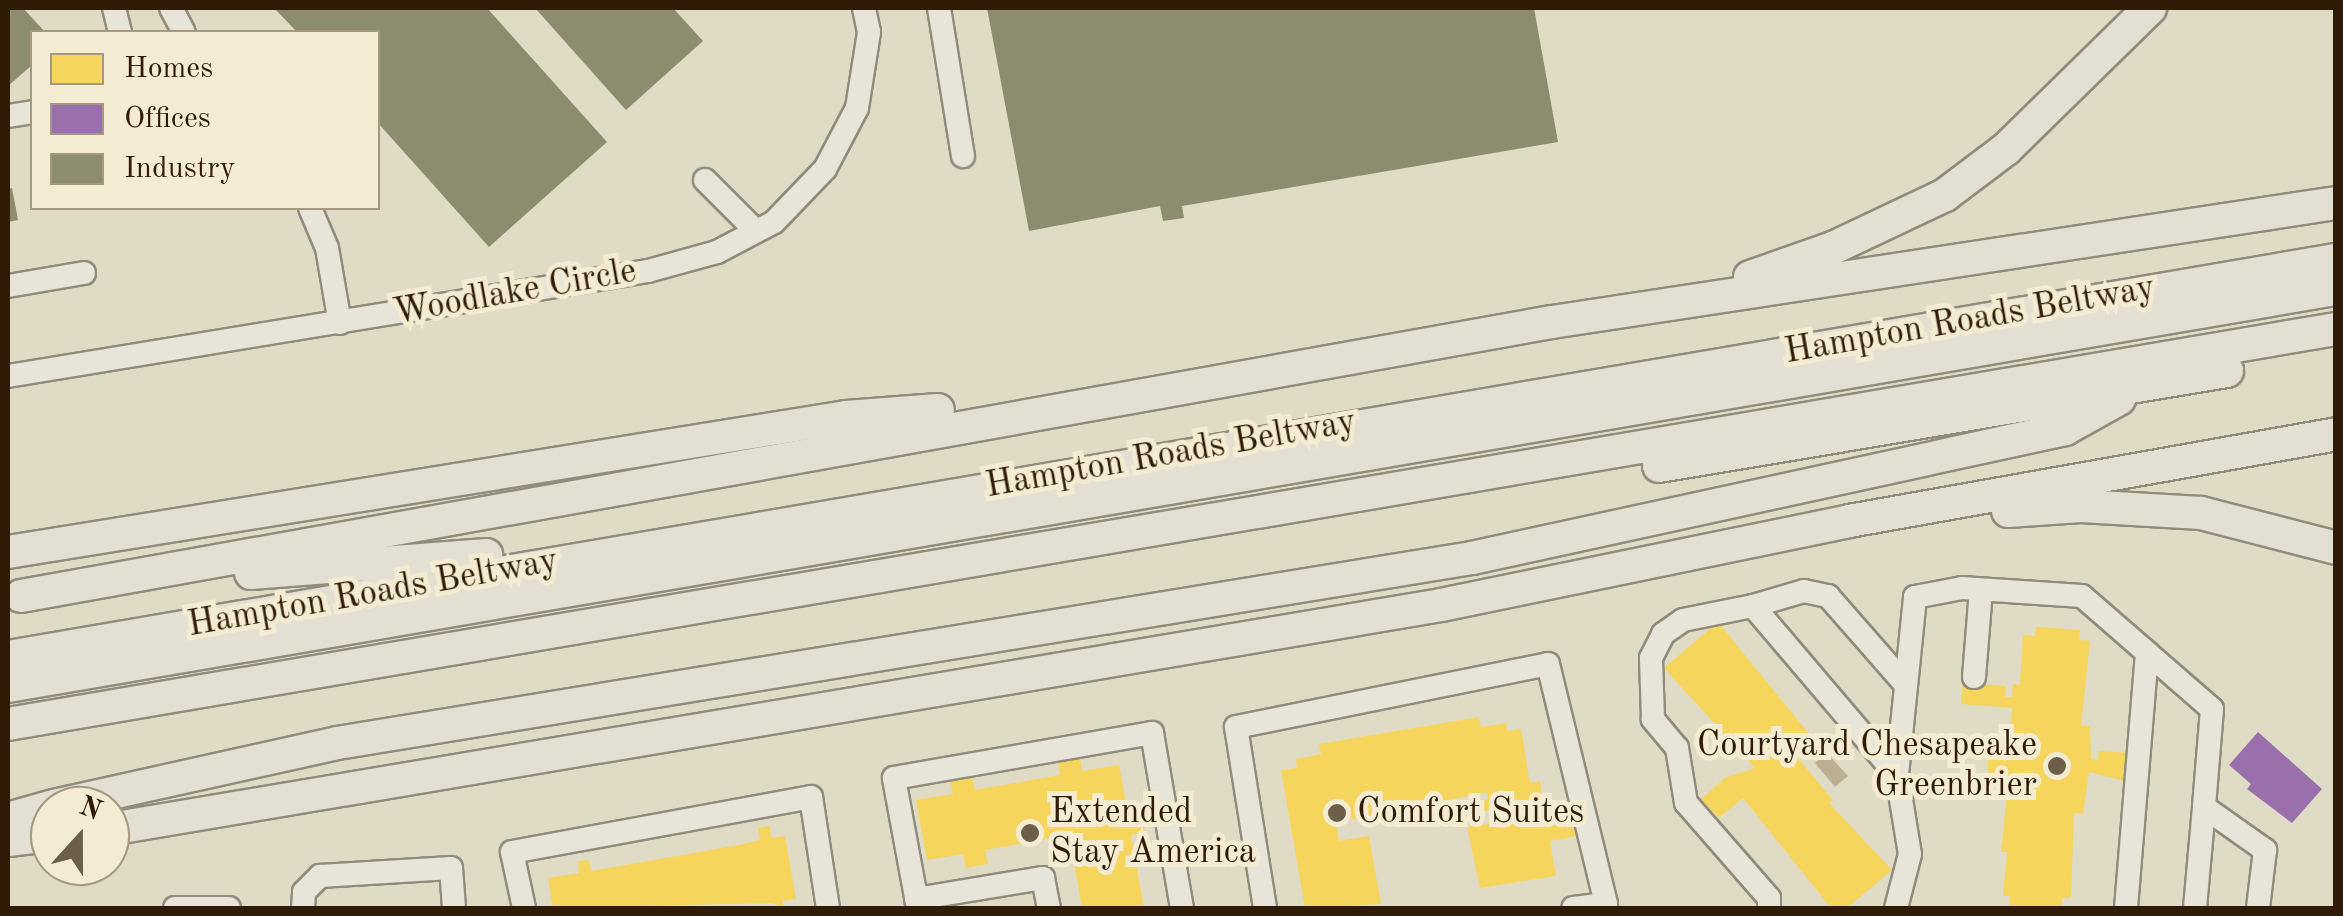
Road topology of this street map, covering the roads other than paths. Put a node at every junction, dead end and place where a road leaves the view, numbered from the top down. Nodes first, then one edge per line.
1 (864, 8) edge
2 (940, 8) edge
3 (2150, 8) edge
4 (964, 156) dead end
5 (705, 180) dead end
6 (2336, 203) edge
7 (311, 210) edge
8 (756, 231) junction
9 (2336, 260) edge
10 (84, 273) dead end
11 (8, 286) edge
12 (2336, 289) edge
13 (1552, 322) junction
14 (340, 323) junction
15 (2336, 329) edge
16 (2336, 352) edge
17 (8, 376) edge
18 (2142, 386) junction
19 (1127, 395) junction
20 (2336, 434) edge
21 (1849, 521) junction
22 (670, 542) junction
23 (2336, 548) edge
24 (8, 552) edge
25 (1981, 590) junction
26 (14, 596) edge
27 (1753, 606) junction
28 (2147, 653) junction
29 (8, 657) edge
30 (1974, 677) dead end
31 (1906, 685) junction
32 (8, 686) edge
33 (8, 724) edge
34 (8, 744) edge
35 (1897, 774) junction
36 (130, 789) edge
37 (2204, 806) junction
38 (130, 826) edge
39 (979, 899) edge
40 (917, 904) edge
41 (176, 908) edge
42 (229, 908) edge
43 (303, 908) edge
44 (454, 908) edge
45 (524, 908) edge
46 (828, 908) edge
47 (1049, 908) edge
48 (1182, 908) edge
49 (1265, 908) edge
50 (1573, 908) edge
51 (1769, 908) edge
52 (1898, 908) edge
53 (2126, 908) edge
54 (2196, 908) edge
55 (2258, 908) edge

1 - 8 street, Woodlake Circle
2 - 4 street
3 - 13 highway
5 - 8 street
6 - 13 highway
7 - 14 street
8 - 14 street, Woodlake Circle
9 - 22 highway, Hampton Roads Beltway
10 - 11 street
12 - 32 highway
13 - 19 highway
14 - 17 street, Woodlake Circle
15 - 33 highway
16 - 18 highway
18 - 34 highway
18 - 36 highway
19 - 24 highway
19 - 26 highway
20 - 21 highway
21 - 23 highway
21 - 38 highway
22 - 26 highway
22 - 29 highway, Hampton Roads Beltway
25 - 28 street
25 - 30 street
25 - 31 street
27 - 31 street
27 - 35 street
27 - 51 street
28 - 37 street
28 - 53 street
31 - 35 street
35 - 52 street
37 - 54 street
37 - 55 street
39 - 40 street
39 - 47 street
40 - 48 street
41 - 42 street
43 - 44 street
45 - 46 street
49 - 50 street

